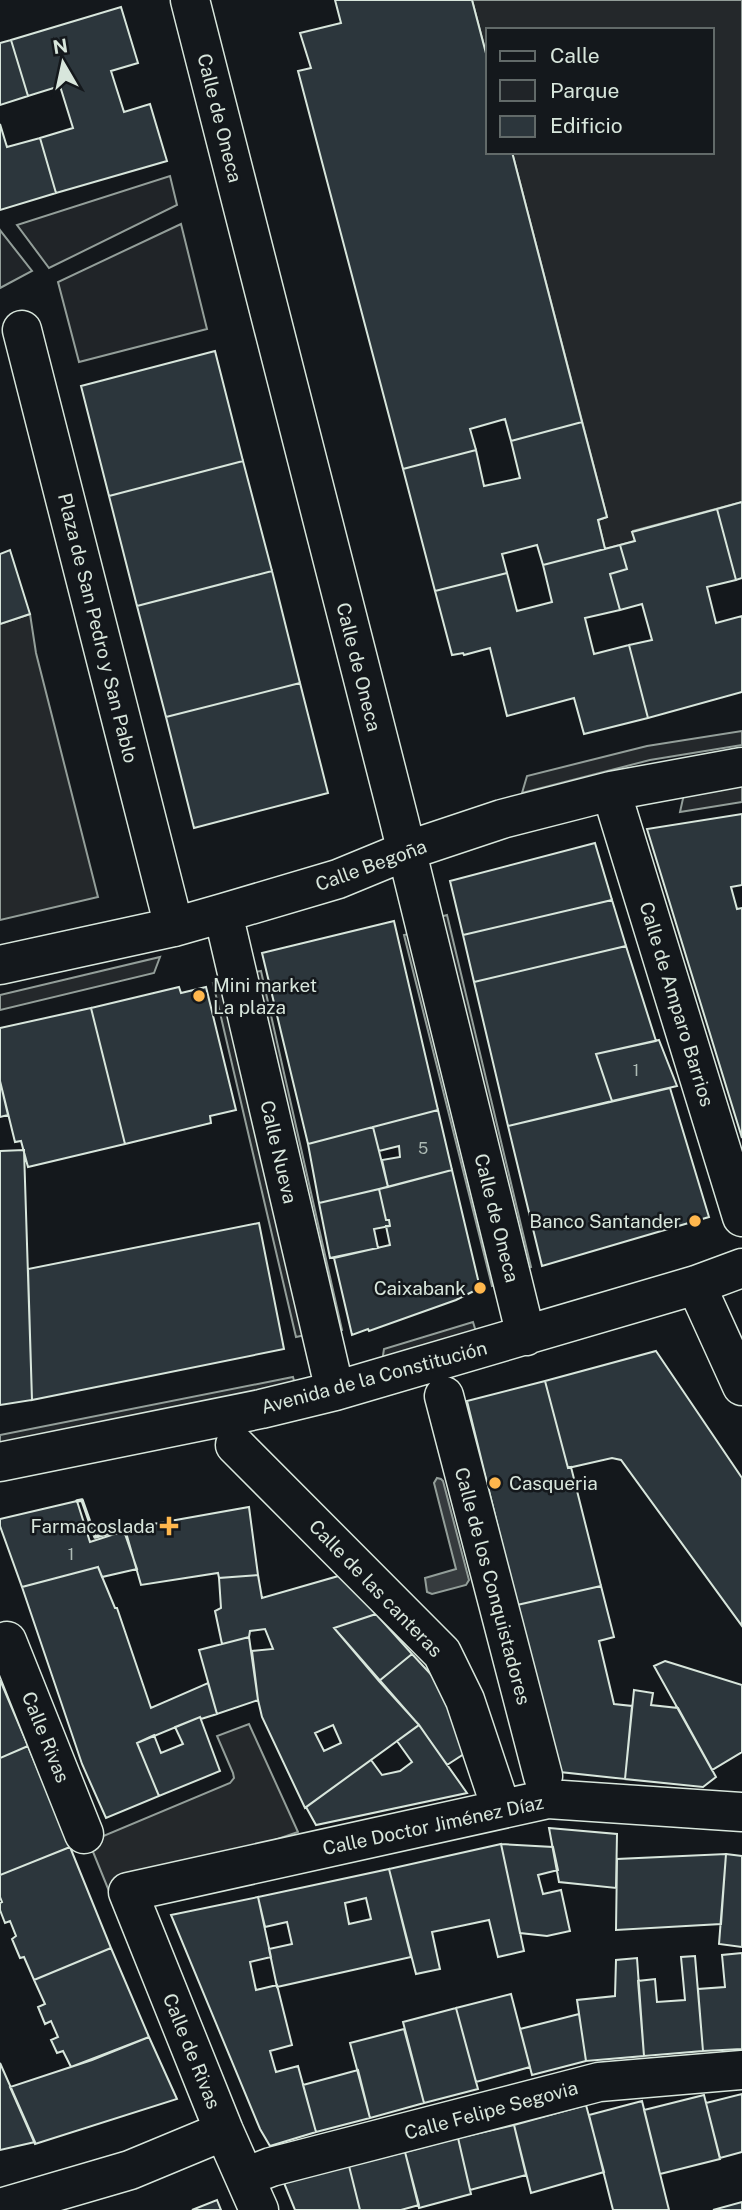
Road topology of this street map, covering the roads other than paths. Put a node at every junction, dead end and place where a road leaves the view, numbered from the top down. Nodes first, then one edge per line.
1 (190, 0) edge
2 (23, 330) dead end
3 (742, 767) edge
4 (611, 791) junction
5 (406, 851) junction
6 (223, 913) junction
7 (174, 927) junction
8 (0, 965) edge
9 (742, 1217) edge
10 (742, 1268) edge
11 (695, 1285) junction
12 (526, 1336) junction
13 (742, 1386) edge
14 (335, 1391) junction
15 (444, 1396) dead end
16 (235, 1445) dead end
17 (0, 1462) edge
18 (7, 1641) dead end
19 (543, 1776) dead end
20 (496, 1793) dead end
21 (742, 1812) edge
22 (84, 1834) dead end
23 (128, 1892) joint
24 (742, 2070) edge
25 (224, 2131) junction
26 (252, 2194) edge
27 (0, 2208) edge

1 - 5 street, Calle de Oneca
2 - 7 street, Plaza de San Pedro y San Pablo
3 - 4 street, Calle Begoña
4 - 5 street, Calle Begoña
4 - 9 street, Calle de Amparo Barrios
5 - 6 street, Calle Begoña
5 - 12 street, Calle de Oneca
6 - 7 street, Calle Begoña
6 - 14 street, Calle Nueva
7 - 8 street, Calle Begoña
10 - 11 street, Avenida de la Constitución
11 - 12 street, Avenida de la Constitución
11 - 13 street
12 - 14 street, Avenida de la Constitución
14 - 17 street, Avenida de la Constitución
15 - 19 street, Calle de los Conquistadores
16 - 20 street, Calle de las canteras
18 - 22 street, Calle Rivas
21 - 23 street, Calle Doctor Jiménez Díaz
23 - 25 street, Calle de Rivas
24 - 26 street, Calle Felipe Segovia
25 - 26 street, Calle de Rivas
25 - 27 street

